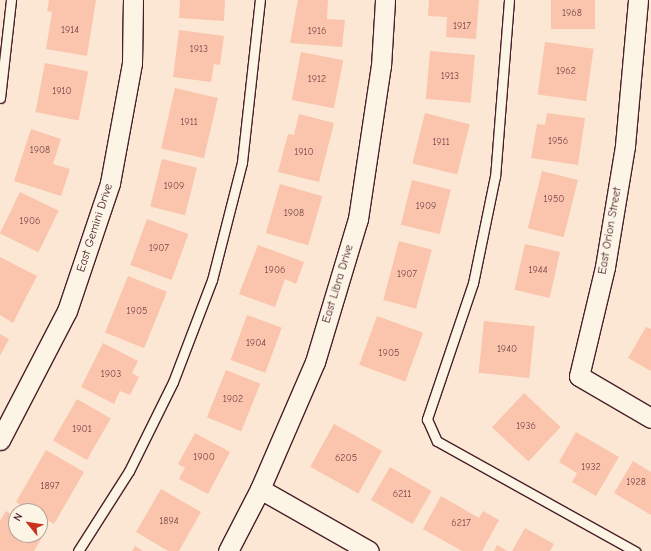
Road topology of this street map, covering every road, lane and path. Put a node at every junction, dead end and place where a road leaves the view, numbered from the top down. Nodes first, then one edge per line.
1 (11, 0) edge
2 (133, 0) edge
3 (260, 0) edge
4 (385, 0) edge
5 (509, 0) edge
6 (638, 0) edge
7 (0, 98) edge
8 (651, 418) edge
9 (0, 440) edge
10 (260, 489) junction
11 (78, 551) edge
12 (228, 551) edge
13 (369, 551) edge
14 (635, 551) edge

1 - 7 lane
2 - 9 street, East Gemini Drive
3 - 11 lane
4 - 10 street, East Libra Drive
5 - 14 lane
6 - 8 street, East Orion Street
10 - 12 street, East Libra Drive
10 - 13 street

